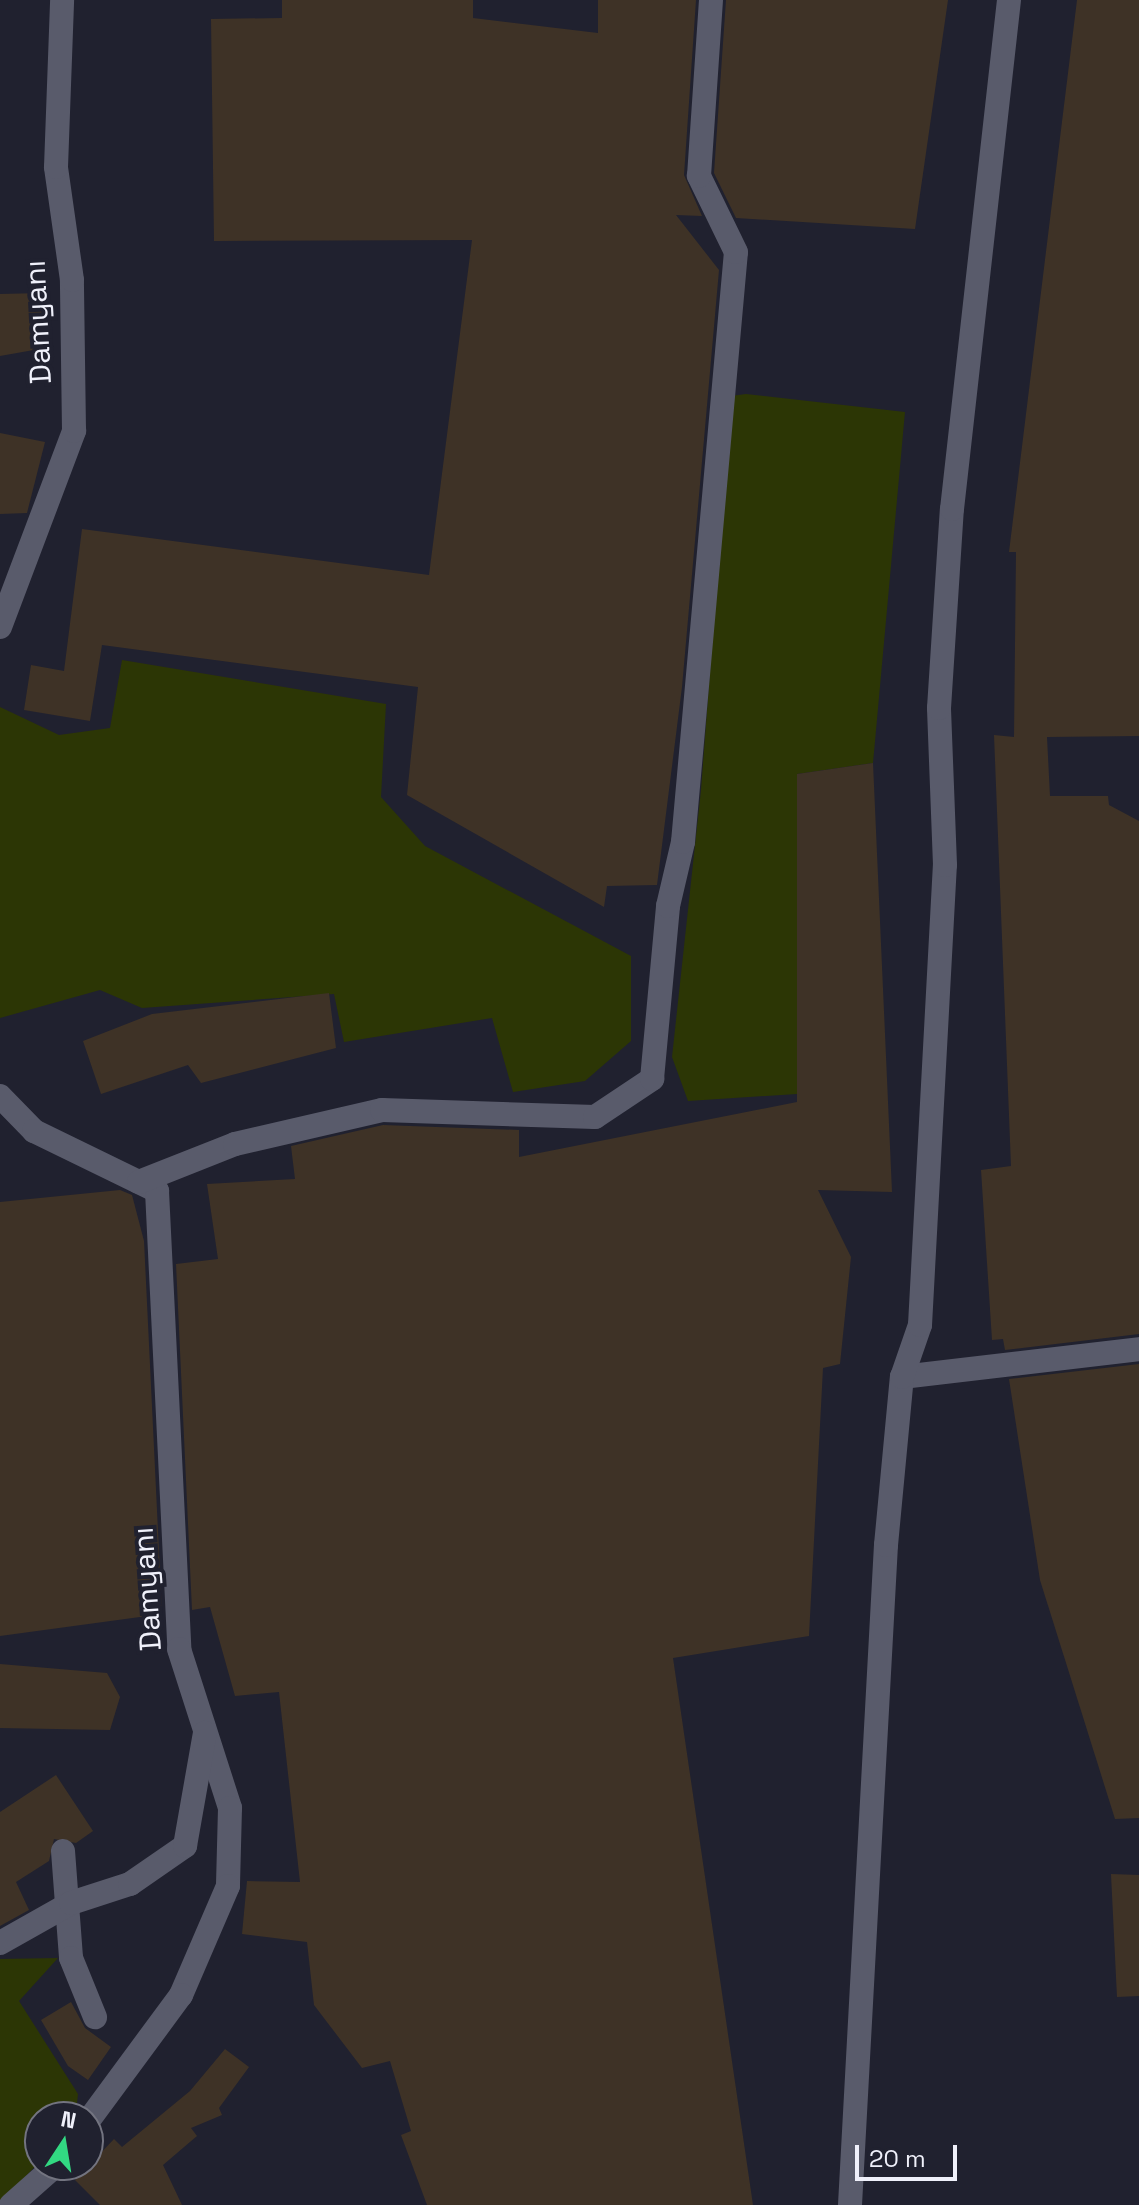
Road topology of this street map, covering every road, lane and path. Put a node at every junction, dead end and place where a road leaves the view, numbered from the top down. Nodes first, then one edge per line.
1 (62, 0) edge
2 (711, 0) edge
3 (1009, 0) edge
4 (0, 627) edge
5 (0, 1096) edge
6 (139, 1182) junction
7 (1139, 1349) edge
8 (902, 1377) junction
9 (207, 1723) junction
10 (63, 1851) dead end
11 (71, 1903) junction
12 (0, 1943) edge
13 (95, 2017) dead end
14 (103, 2101) edge
15 (38, 2181) edge
16 (11, 2205) edge
17 (850, 2205) edge

1 - 4 street, Damyanı
2 - 6 street
3 - 8 street
5 - 6 street
6 - 9 street, Damyanı
7 - 8 street
8 - 17 street
9 - 11 street
9 - 14 street, Damyanı
10 - 11 street
11 - 12 street
11 - 13 street
15 - 16 street

